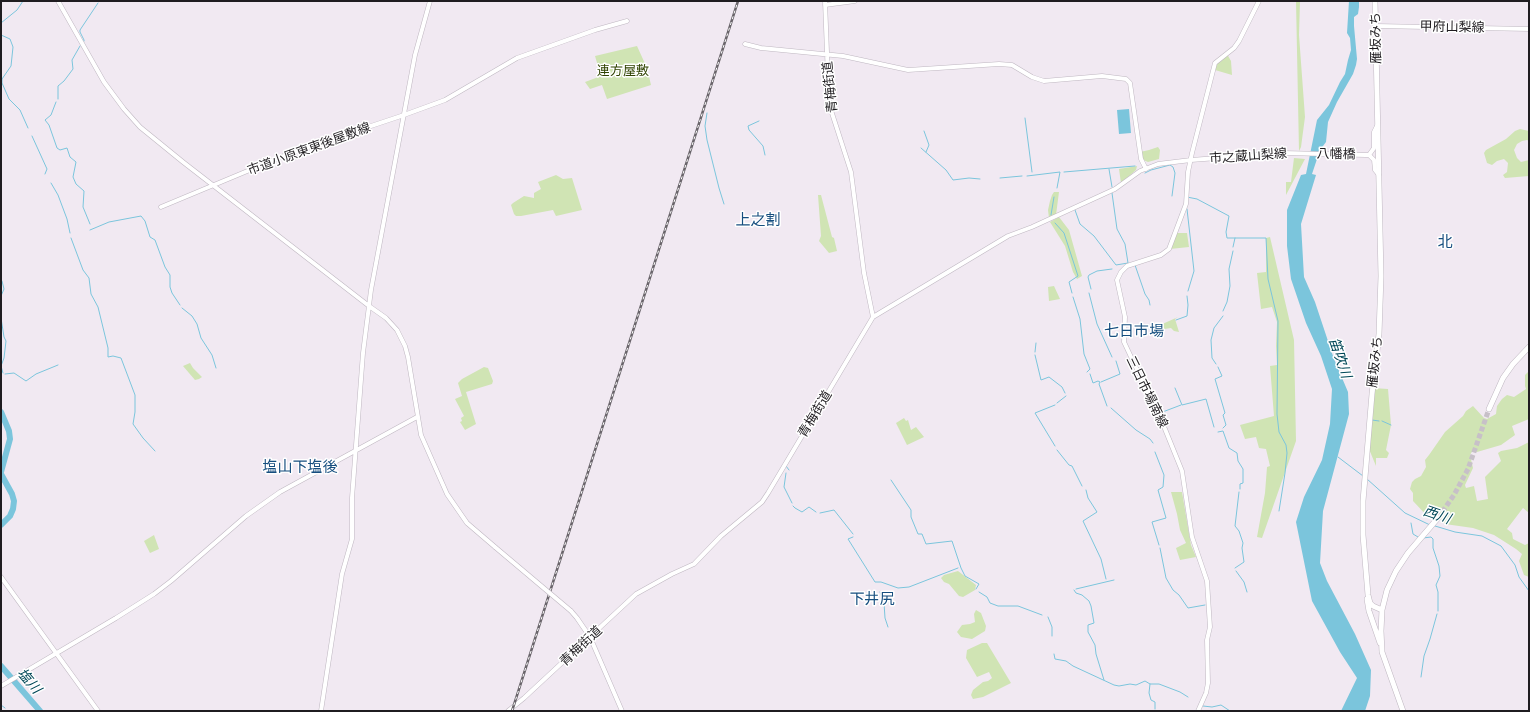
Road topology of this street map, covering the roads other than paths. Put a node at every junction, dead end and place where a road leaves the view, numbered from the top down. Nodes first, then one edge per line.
1 (58, 1) edge
2 (430, 1) edge
3 (855, 1) edge
4 (1259, 1) edge
5 (1375, 1) edge
6 (825, 3) edge
7 (627, 21) dead end
8 (1376, 26) junction
9 (1529, 29) edge
10 (745, 44) dead end
11 (827, 54) junction
12 (404, 115) junction
13 (1378, 122) junction
14 (1305, 153) joint
15 (1367, 155) junction
16 (1191, 160) junction
17 (1146, 169) junction
18 (1380, 176) junction
19 (214, 186) junction
20 (161, 207) dead end
21 (369, 306) junction
22 (874, 317) junction
23 (1528, 348) edge
24 (1489, 409) tunnel mouth
25 (417, 417) junction
26 (356, 450) junction
27 (1438, 518) tunnel mouth
28 (1, 577) edge
29 (1368, 595) junction
30 (1382, 610) junction
31 (590, 637) junction
32 (1382, 652) junction
33 (56, 653) junction
34 (1, 686) edge
35 (98, 711) edge
36 (321, 711) edge
37 (508, 711) edge
38 (622, 711) edge
39 (1198, 711) edge
40 (1403, 711) edge

1 - 19 street
2 - 12 street
3 - 6 street
4 - 16 street, 三日市場南線
5 - 8 highway, 雁坂みち
6 - 11 street, 青梅街道
7 - 12 street, 市道小原東東後屋敷線
8 - 9 street, 甲府山梨線
8 - 13 highway, 雁坂みち
10 - 11 street
11 - 17 street
11 - 22 street, 青梅街道
12 - 19 street, 市道小原東東後屋敷線
12 - 21 street
13 - 15 street
13 - 18 highway, 雁坂みち
14 - 15 street, 八幡橋
14 - 16 street, 市之蔵山梨線
15 - 18 street
16 - 17 street, 市之蔵山梨線
16 - 39 street, 三日市場南線
17 - 22 street, 市之蔵山梨線
18 - 29 highway, 雁坂みち
19 - 20 street, 市道小原東東後屋敷線
19 - 21 street
21 - 25 street
21 - 26 street
22 - 31 street, 青梅街道
23 - 24 highway
25 - 26 street
25 - 31 street, bridge
26 - 33 street
26 - 36 street
27 - 30 highway
28 - 33 street
29 - 30 highway
29 - 32 highway, 雁坂みち
30 - 32 highway
31 - 37 street, 青梅街道
31 - 38 street
32 - 40 highway
33 - 34 street
33 - 35 street

